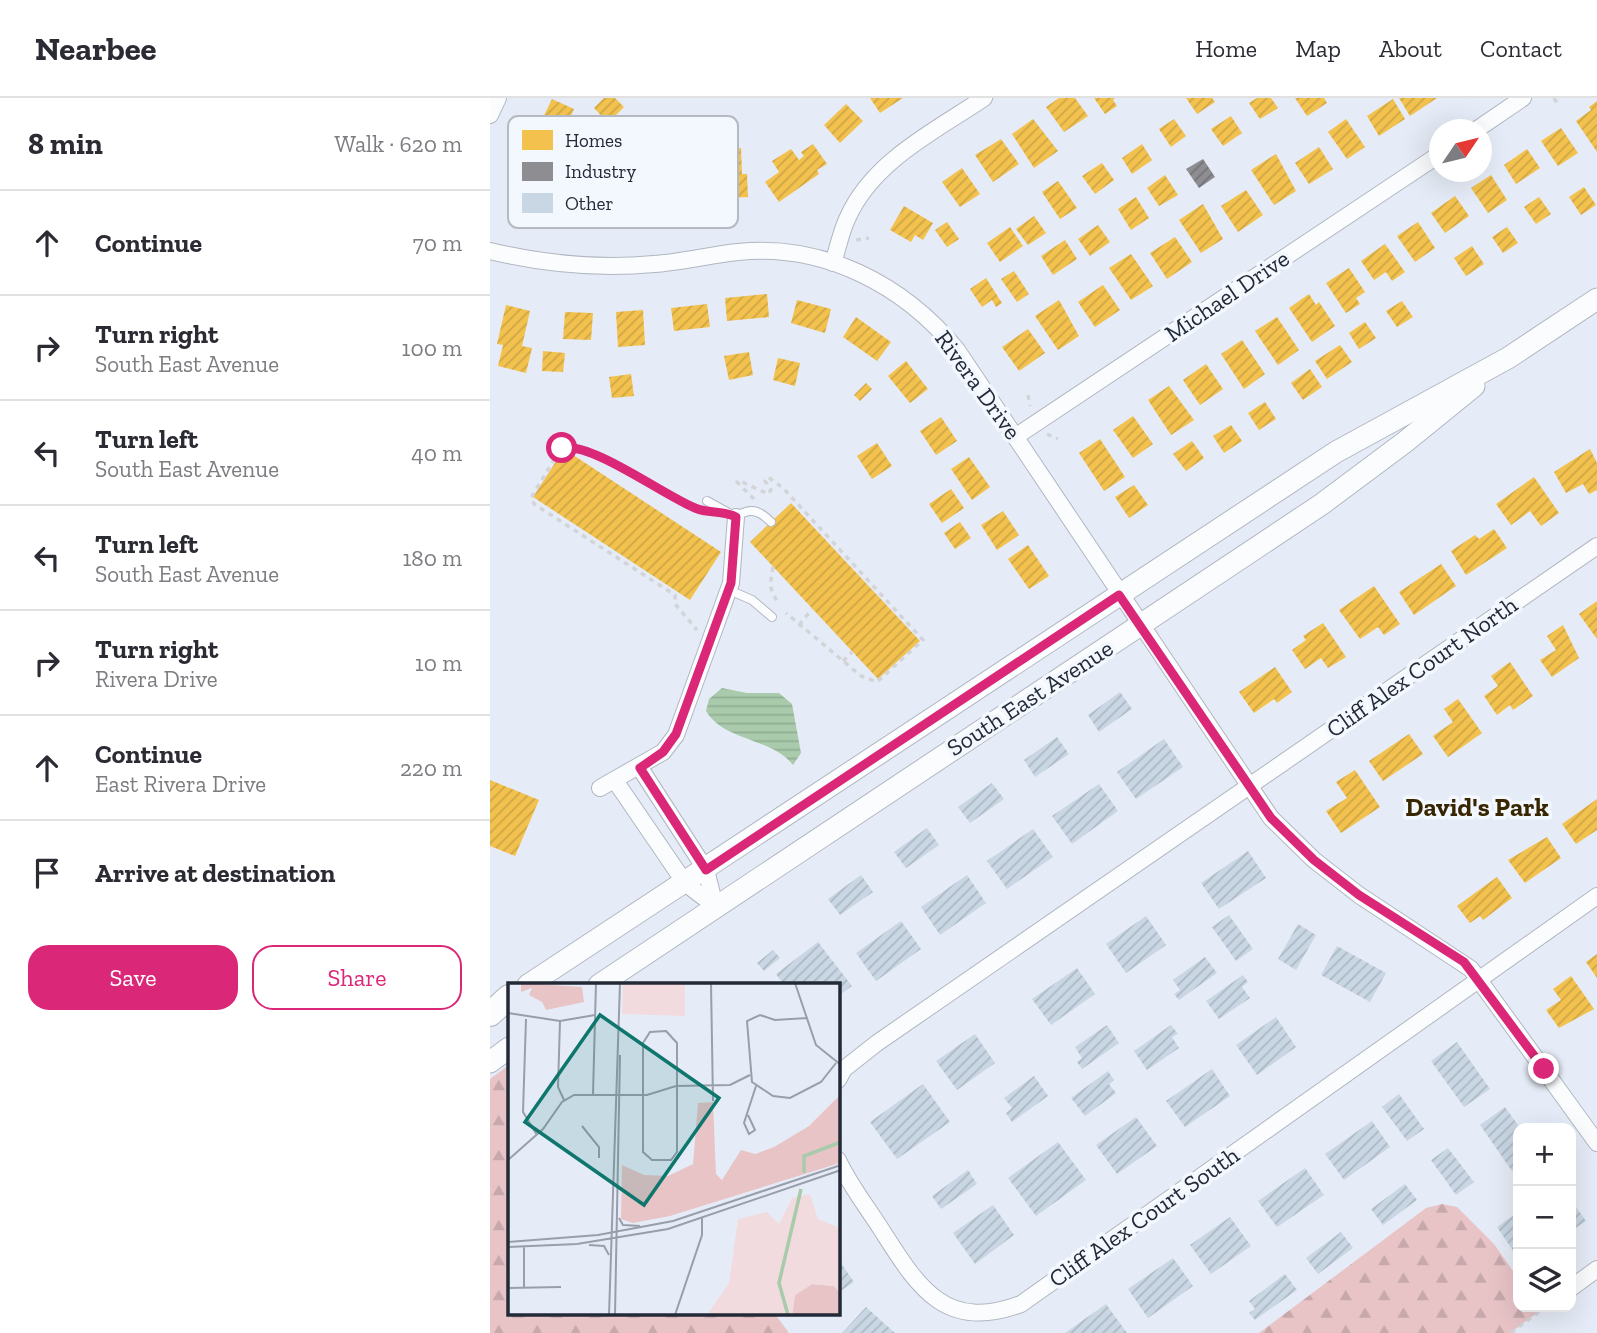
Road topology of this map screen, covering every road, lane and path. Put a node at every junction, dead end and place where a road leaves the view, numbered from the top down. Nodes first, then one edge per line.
1 (498, 98) edge
2 (984, 98) edge
3 (1523, 98) edge
4 (1553, 98) edge
5 (1557, 103) dead end
6 (490, 116) edge
7 (1492, 119) edge
8 (1429, 161) edge
9 (490, 251) edge
10 (833, 263) junction
11 (1597, 299) edge
12 (1508, 358) junction
13 (1015, 437) junction
14 (707, 501) dead end
15 (756, 511) junction
16 (731, 514) junction
17 (771, 522) dead end
18 (1597, 546) edge
19 (773, 567) dead end
20 (729, 590) junction
21 (1119, 595) junction
22 (759, 606) junction
23 (780, 608) junction
24 (812, 609) dead end
25 (772, 617) dead end
26 (799, 625) junction
27 (1140, 625) junction
28 (709, 645) junction
29 (852, 652) dead end
30 (843, 661) junction
31 (640, 768) junction
32 (1247, 787) junction
33 (706, 870) junction
34 (685, 883) junction
35 (1597, 896) edge
36 (715, 906) junction
37 (1479, 979) junction
38 (531, 983) edge
39 (602, 983) edge
40 (508, 997) edge
41 (508, 997) edge
42 (490, 1008) edge
43 (490, 1014) edge
44 (508, 1049) edge
45 (490, 1062) edge
46 (840, 1072) edge
47 (1597, 1143) edge
48 (840, 1163) edge
49 (1597, 1269) edge
50 (1576, 1284) edge
51 (1538, 1312) edge
52 (1511, 1333) edge

1 - 6 street
2 - 10 street
3 - 7 street
4 - 5 path
8 - 13 street, Michael Drive
9 - 10 street, Rivera Drive
10 - 13 street, Rivera Drive
11 - 12 main road, South East Avenue
12 - 21 main road, South East Avenue
12 - 27 main road, South East Avenue
13 - 21 street, Rivera Drive
14 - 16 lane
15 - 16 lane
15 - 17 lane
15 - 30 path
16 - 20 street
16 - 28 path
18 - 32 street, Cliff Alex Court North
19 - 23 path
20 - 22 lane
20 - 28 street
21 - 27 street, Rivera Drive
21 - 33 main road, South East Avenue
22 - 23 path
22 - 25 lane
23 - 26 path
24 - 26 path
26 - 30 path
27 - 32 street, Rivera Drive
27 - 36 main road, South East Avenue
28 - 31 street
29 - 30 path
31 - 33 street
31 - 34 street
32 - 37 street, Rivera Drive
32 - 46 street
33 - 34 main road, South East Avenue
33 - 36 street
34 - 36 street
34 - 38 main road, South East Avenue
35 - 37 street
36 - 39 main road, South East Avenue
37 - 47 street, Rivera Drive
37 - 48 street, Cliff Alex Court South
40 - 42 main road
41 - 43 main road
44 - 45 main road
49 - 50 street
51 - 52 path

